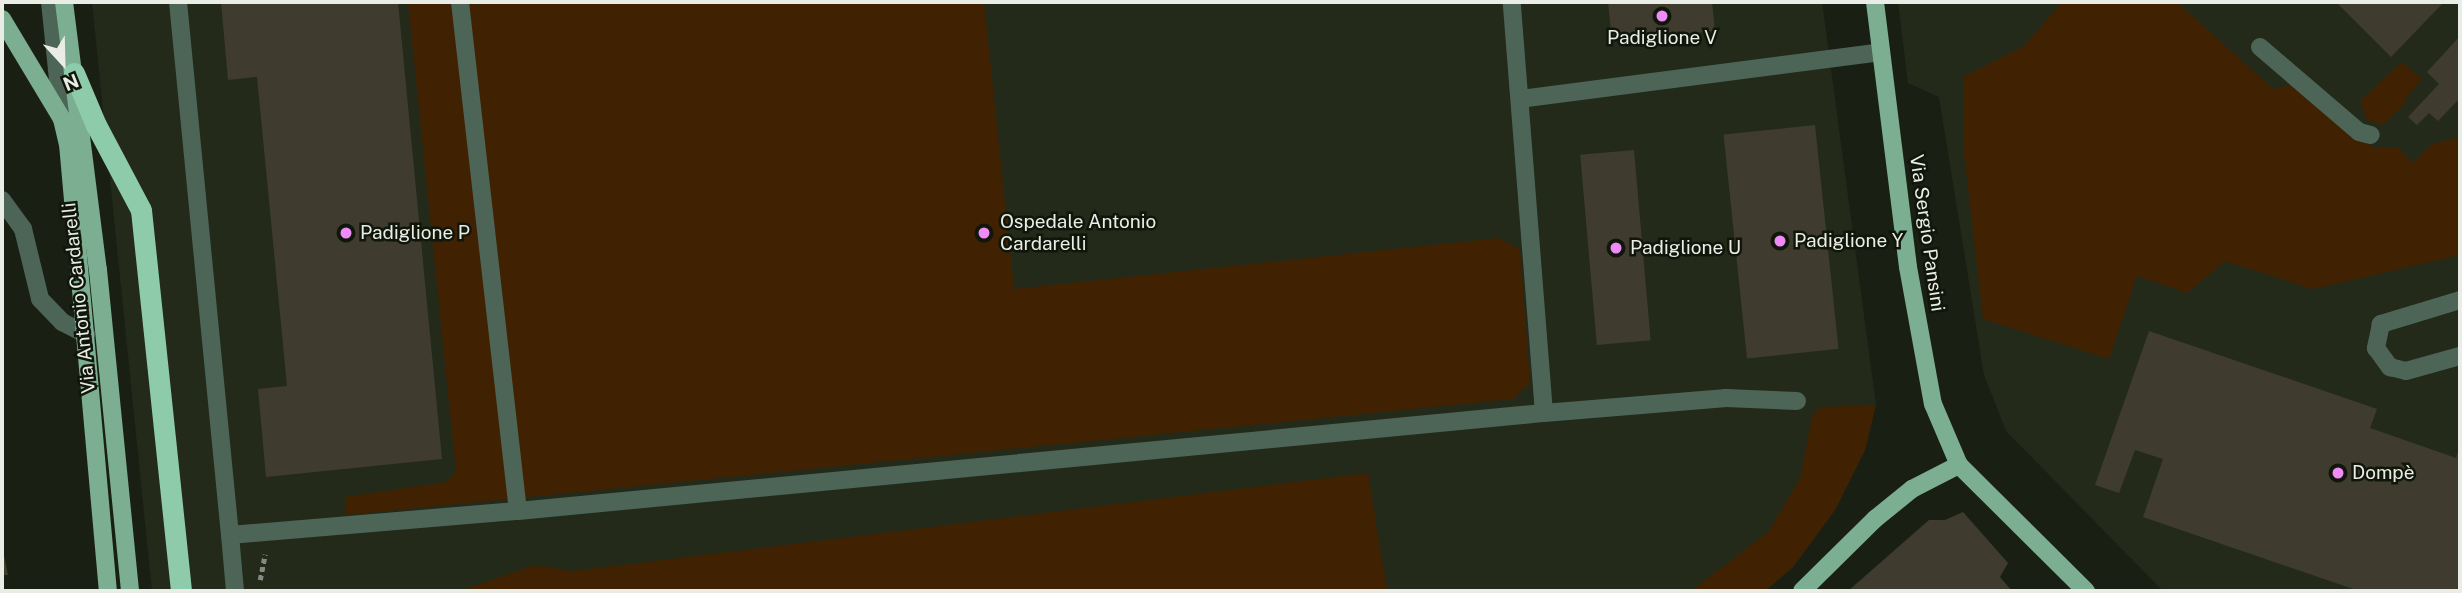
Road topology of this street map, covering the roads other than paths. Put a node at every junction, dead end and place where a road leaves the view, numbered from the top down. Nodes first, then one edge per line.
1 (50, 2) edge
2 (64, 2) edge
3 (178, 2) edge
4 (460, 2) edge
5 (1511, 2) edge
6 (1875, 2) edge
7 (2, 19) edge
8 (2260, 47) dead end
9 (1881, 52) junction
10 (74, 73) junction
11 (1520, 99) junction
12 (62, 119) junction
13 (2371, 135) dead end
14 (2, 200) edge
15 (2460, 300) edge
16 (86, 334) junction
17 (2460, 356) edge
18 (1797, 401) dead end
19 (1544, 412) junction
20 (1959, 464) junction
21 (518, 511) junction
22 (230, 535) junction
23 (108, 591) edge
24 (130, 591) edge
25 (181, 591) edge
26 (235, 591) edge
27 (1802, 591) edge
28 (2086, 591) edge

1 - 12 street
2 - 10 main road, Via Antonio Cardarelli
3 - 22 street
4 - 21 street
5 - 11 street
6 - 9 main road, Via Sergio Pansini
7 - 12 main road, Via Antonio Cardarelli
8 - 13 street
9 - 11 street
9 - 20 main road, Via Sergio Pansini
10 - 24 main road, Via Antonio Cardarelli
10 - 25 highway
11 - 19 street
12 - 16 main road, Via Antonio Cardarelli
14 - 16 street
15 - 17 street
16 - 23 main road, Via Antonio Cardarelli
18 - 19 street
19 - 21 street
20 - 27 main road
20 - 28 main road
21 - 22 street
22 - 26 street

